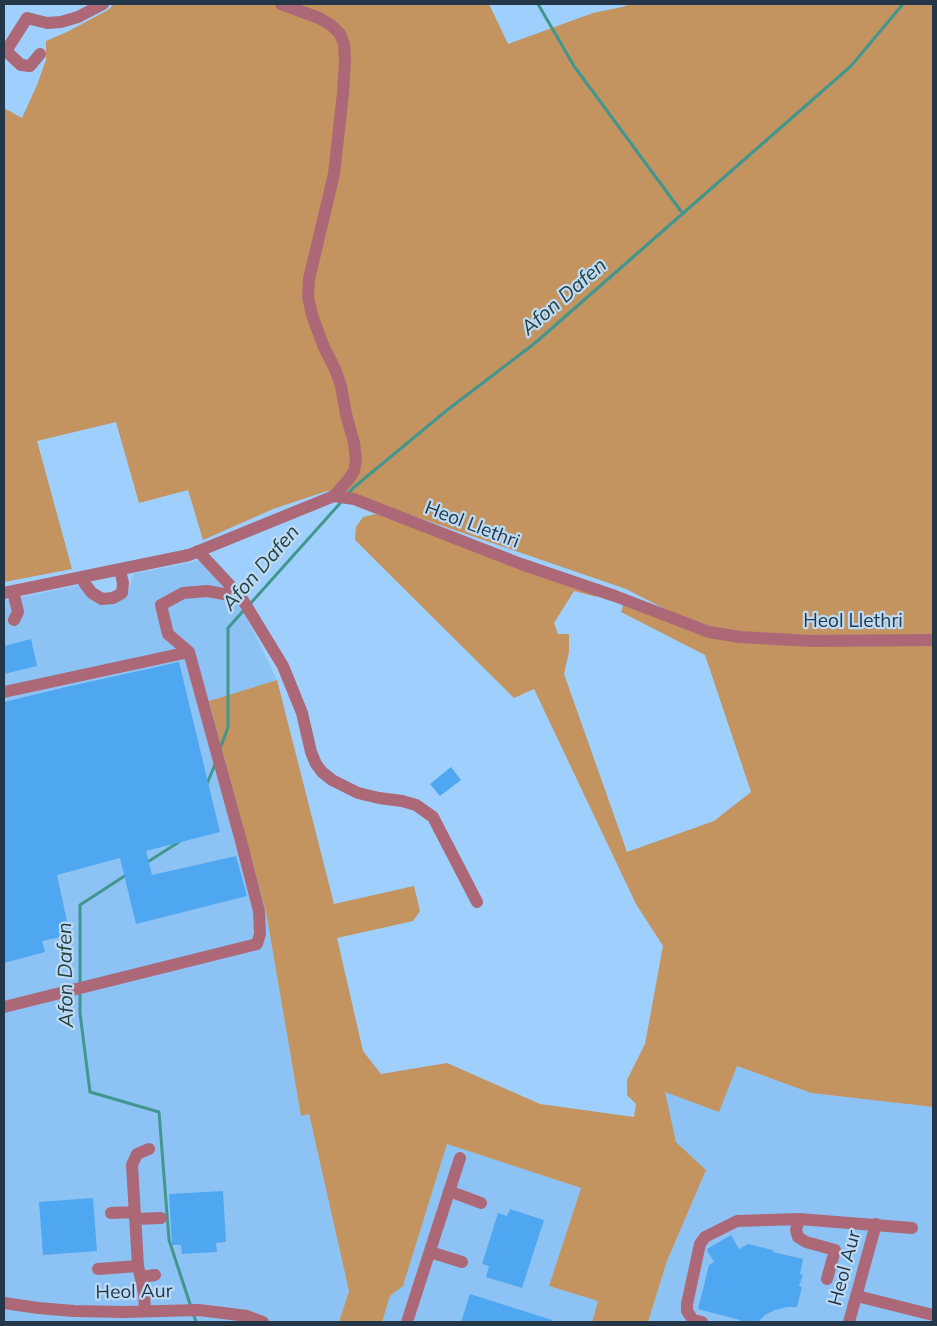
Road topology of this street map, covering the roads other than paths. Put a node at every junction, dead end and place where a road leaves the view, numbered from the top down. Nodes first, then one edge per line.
1 (103, 4) edge
2 (281, 4) edge
3 (40, 54) dead end
4 (334, 496) junction
5 (198, 551) junction
6 (120, 570) junction
7 (82, 578) junction
8 (8, 592) edge
9 (241, 596) junction
10 (14, 620) dead end
11 (933, 640) edge
12 (189, 652) junction
13 (4, 692) edge
14 (478, 902) dead end
15 (4, 1007) edge
16 (149, 1149) dead end
17 (460, 1158) dead end
18 (449, 1190) junction
19 (481, 1203) dead end
20 (111, 1213) dead end
21 (135, 1216) junction
22 (161, 1218) dead end
23 (799, 1219) junction
24 (876, 1224) junction
25 (912, 1228) dead end
26 (430, 1252) junction
27 (462, 1262) dead end
28 (98, 1269) dead end
29 (139, 1272) junction
30 (155, 1275) dead end
31 (827, 1279) dead end
32 (857, 1296) junction
33 (4, 1303) edge
34 (145, 1311) junction
35 (933, 1315) edge
36 (124, 1317) edge
37 (263, 1322) edge
38 (407, 1322) edge
39 (702, 1322) edge
40 (849, 1322) edge

1 - 3 street
2 - 4 street
4 - 5 street
4 - 11 street, Heol Llethri
5 - 6 street
5 - 9 street
6 - 7 street
6 - 7 street
7 - 8 street
8 - 10 street
9 - 12 street
9 - 14 street
12 - 13 street
12 - 15 street
16 - 21 street
17 - 18 street
18 - 19 street
18 - 26 street
20 - 21 street
21 - 22 street
21 - 29 street
23 - 24 street, Heol Aur
23 - 31 street
23 - 39 street, Heol Aur
24 - 25 street, Heol Aur
24 - 32 street, Heol Aur
26 - 27 street
26 - 38 street
28 - 29 street
29 - 30 street
29 - 34 street
32 - 35 street
32 - 40 street, Heol Aur
33 - 36 street, Heol Aur
34 - 36 street, Heol Aur
34 - 37 street, Heol Aur

